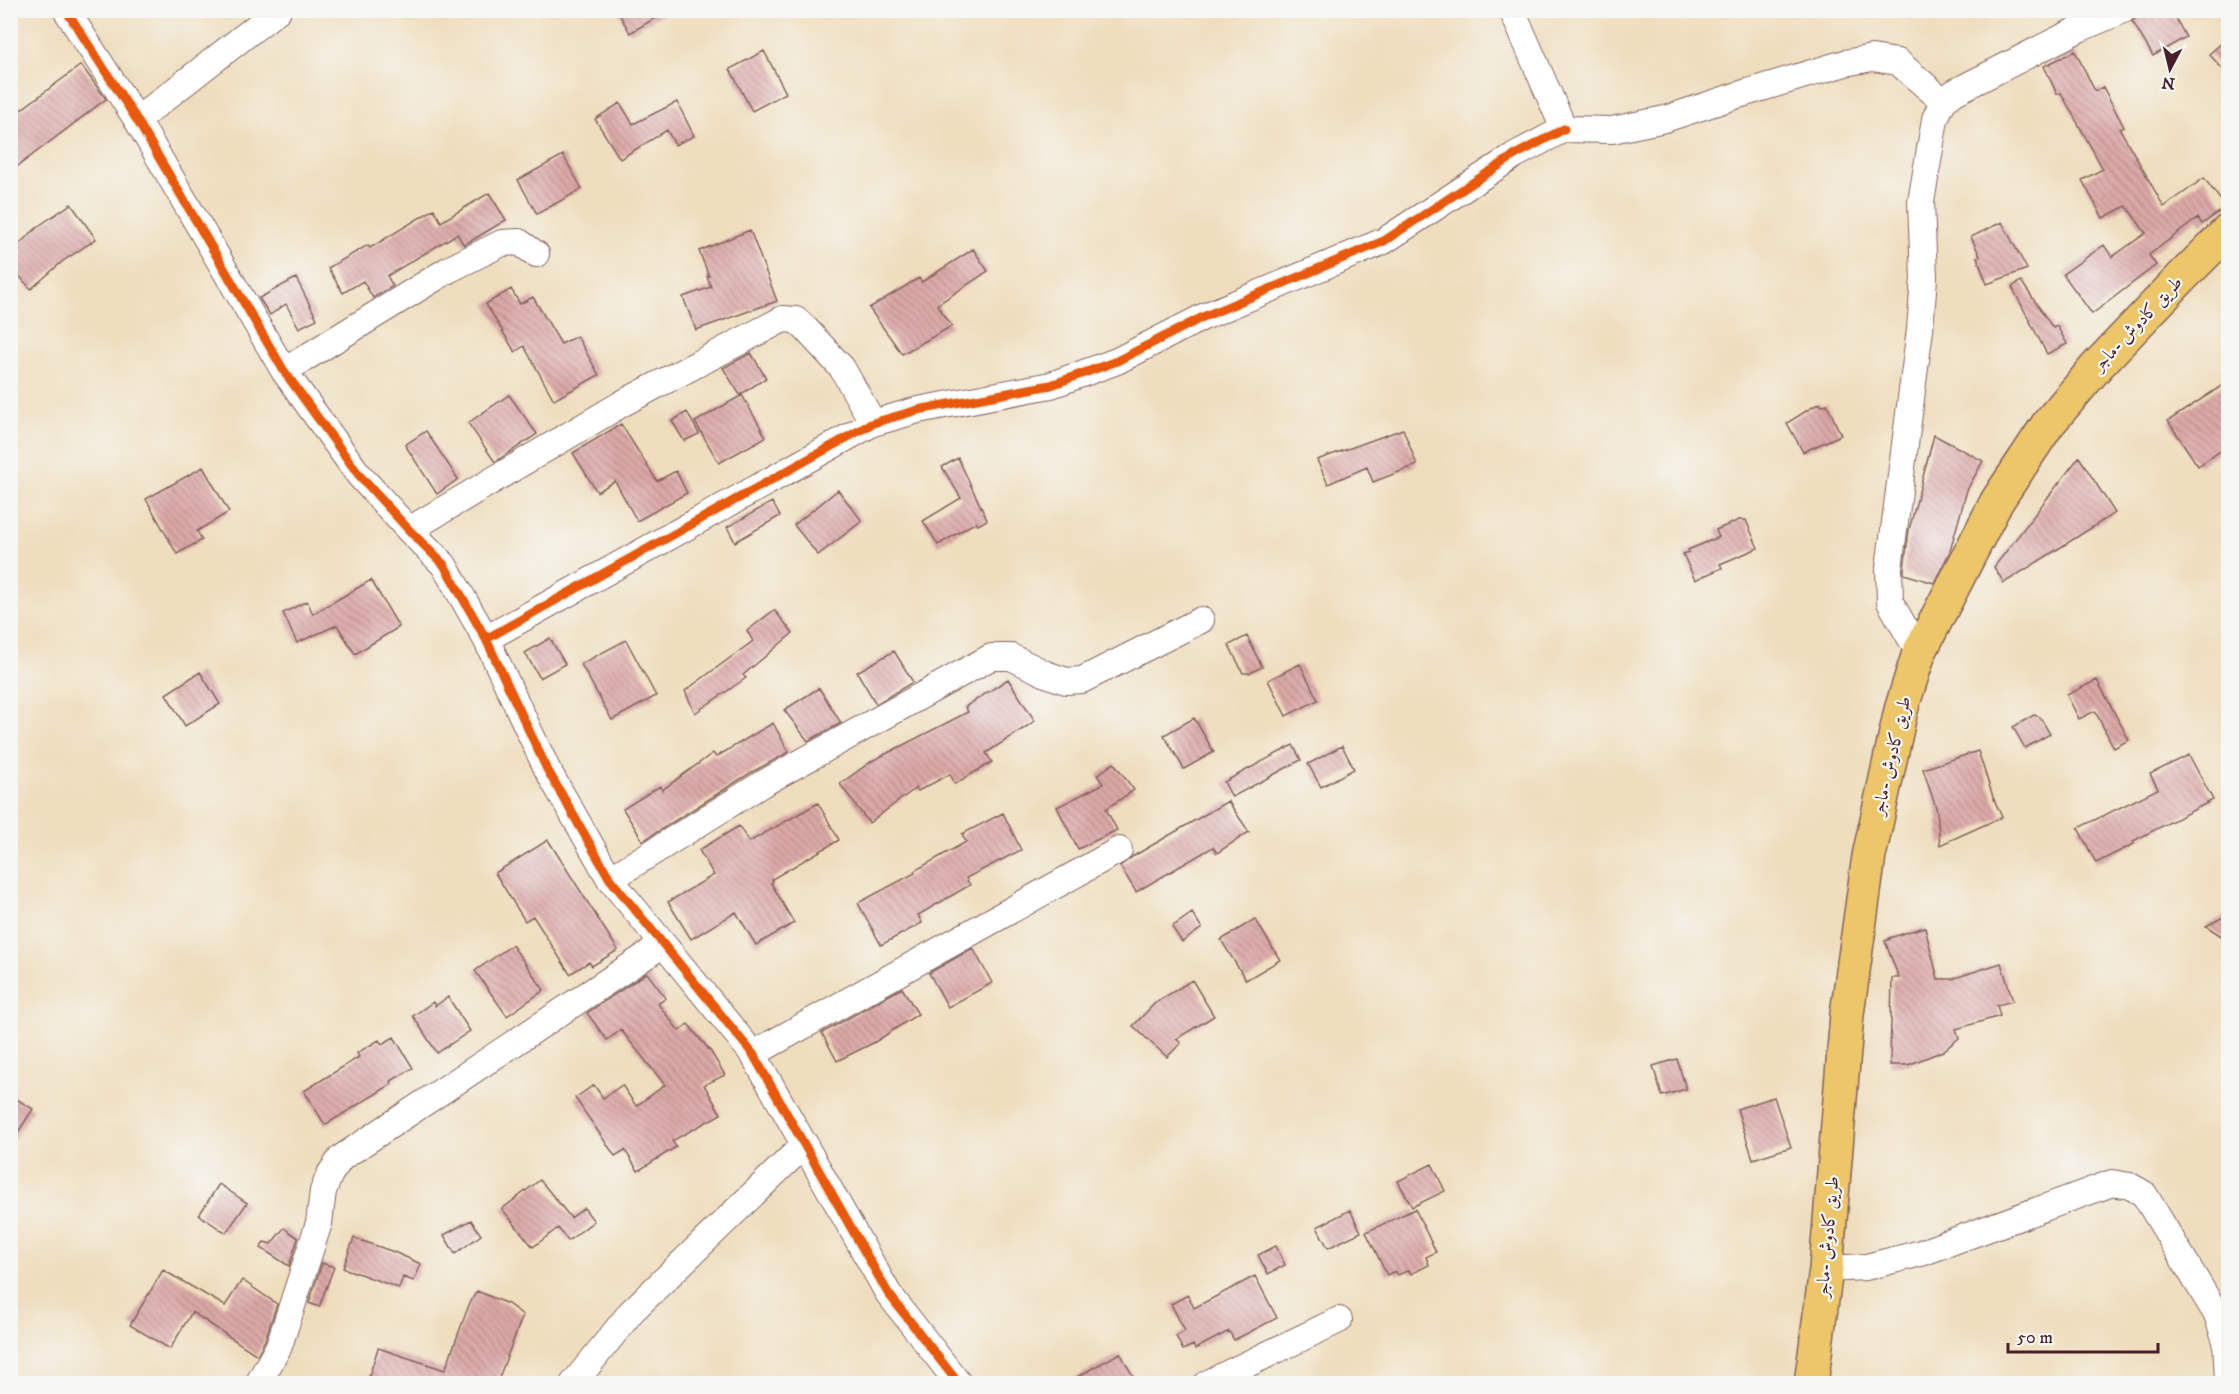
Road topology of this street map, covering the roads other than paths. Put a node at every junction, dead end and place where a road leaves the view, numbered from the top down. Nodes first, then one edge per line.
1 (66, 10) edge
2 (278, 10) edge
3 (1512, 10) edge
4 (2123, 10) edge
5 (1943, 101) junction
6 (137, 120) junction
7 (1564, 129) junction
8 (2229, 231) edge
9 (536, 254) dead end
10 (284, 371) junction
11 (873, 423) junction
12 (409, 530) junction
13 (1201, 620) dead end
14 (486, 639) junction
15 (1919, 653) junction
16 (1119, 850) dead end
17 (610, 879) junction
18 (662, 945) junction
19 (753, 1054) junction
20 (805, 1144) junction
21 (1826, 1269) junction
22 (1339, 1320) dead end
23 (258, 1383) edge
24 (573, 1383) edge
25 (959, 1383) edge
26 (1206, 1383) edge
27 (1811, 1383) edge
28 (2226, 1383) edge

1 - 6 street
2 - 6 street
3 - 7 street
4 - 5 street
5 - 7 street
5 - 15 street
6 - 10 street
7 - 11 street
8 - 15 highway, طريق كادوش -ماجر
9 - 10 street
10 - 12 street
11 - 12 street
11 - 14 street
12 - 14 street
13 - 17 street
14 - 17 street
15 - 21 highway, طريق كادوش -ماجر
16 - 19 street
17 - 18 street
18 - 19 street
18 - 23 street
19 - 20 street
20 - 24 street
20 - 25 street
21 - 27 highway, طريق كادوش -ماجر
21 - 28 street
22 - 26 street

